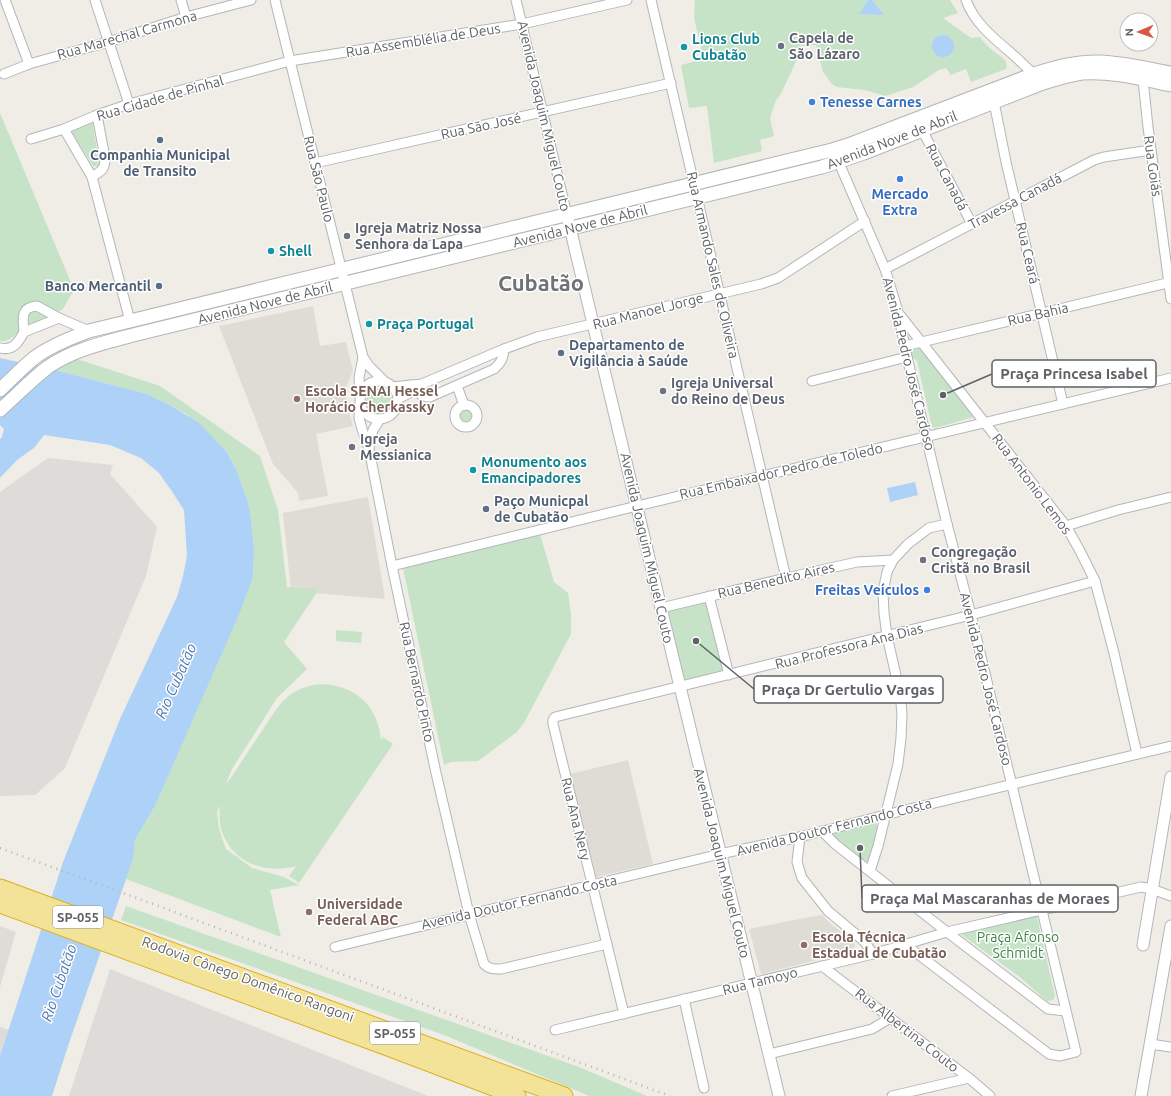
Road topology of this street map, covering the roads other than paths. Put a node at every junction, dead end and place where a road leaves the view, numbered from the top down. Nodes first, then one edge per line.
1 (5, 0) edge
2 (95, 0) edge
3 (181, 0) edge
4 (251, 0) edge
5 (275, 0) edge
6 (516, 0) edge
7 (627, 0) edge
8 (652, 0) edge
9 (966, 0) edge
10 (186, 17) junction
11 (522, 24) junction
12 (108, 42) junction
13 (290, 61) junction
14 (29, 64) junction
15 (1171, 73) edge
16 (4, 74) dead end
17 (1038, 78) junction
18 (1143, 80) junction
19 (671, 83) junction
20 (1171, 85) edge
21 (994, 102) junction
22 (129, 104) junction
23 (543, 112) junction
24 (97, 115) junction
25 (64, 129) junction
26 (922, 130) junction
27 (32, 139) dead end
28 (832, 150) junction
29 (1151, 150) junction
30 (839, 162) junction
31 (315, 163) junction
32 (92, 177) junction
33 (694, 184) junction
34 (698, 197) junction
35 (1015, 201) junction
36 (567, 215) junction
37 (865, 221) junction
38 (972, 224) junction
39 (570, 228) junction
40 (885, 269) junction
41 (341, 270) junction
42 (1170, 282) edge
43 (344, 284) junction
44 (720, 293) junction
45 (1171, 299) edge
46 (897, 308) junction
47 (1042, 313) junction
48 (63, 320) junction
49 (130, 321) junction
50 (593, 324) junction
51 (89, 331) junction
52 (24, 332) junction
53 (73, 337) junction
54 (120, 338) junction
55 (921, 342) junction
56 (905, 346) junction
57 (0, 348) edge
58 (504, 349) junction
59 (362, 357) junction
60 (907, 357) junction
61 (1171, 378) edge
62 (812, 381) dead end
63 (388, 385) junction
64 (416, 386) junction
65 (457, 386) junction
66 (0, 390) edge
67 (398, 399) junction
68 (360, 400) junction
69 (1063, 404) junction
70 (464, 405) dead end
71 (0, 410) edge
72 (380, 419) junction
73 (985, 423) junction
74 (927, 436) junction
75 (368, 449) junction
76 (763, 476) junction
77 (1171, 497) edge
78 (637, 506) junction
79 (947, 524) junction
80 (1066, 526) junction
81 (893, 560) junction
82 (392, 566) junction
83 (786, 578) junction
84 (1094, 581) junction
85 (710, 596) junction
86 (660, 608) junction
87 (971, 615) junction
88 (887, 636) junction
89 (729, 675) junction
90 (679, 686) junction
91 (555, 717) joint
92 (1171, 746) edge
93 (1137, 754) junction
94 (1171, 777) edge
95 (1012, 784) junction
96 (885, 815) junction
97 (822, 831) junction
98 (800, 837) junction
99 (720, 854) junction
100 (870, 871) junction
101 (0, 876) edge
102 (593, 885) junction
103 (0, 888) edge
104 (1152, 889) junction
105 (1171, 896) edge
106 (0, 904) edge
107 (1041, 910) junction
108 (0, 911) edge
109 (469, 914) junction
110 (1171, 926) edge
111 (947, 932) junction
112 (121, 940) junction
113 (608, 944) junction
114 (906, 944) junction
115 (1143, 945) dead end
116 (334, 947) dead end
117 (873, 954) junction
118 (822, 966) junction
119 (223, 978) junction
120 (751, 983) junction
121 (684, 999) junction
122 (1065, 1011) junction
123 (624, 1014) junction
124 (890, 1018) junction
125 (555, 1030) dead end
126 (1150, 1044) junction
127 (1171, 1047) edge
128 (768, 1054) junction
129 (969, 1078) junction
130 (704, 1088) dead end
131 (518, 1096) edge
132 (564, 1096) edge
133 (779, 1096) edge
134 (892, 1096) edge
135 (990, 1096) edge
136 (1141, 1096) edge

1 - 14 street
2 - 12 street
3 - 10 street
4 - 10 street, Rua Marechal Carmona
5 - 13 street, Rua São Paulo
6 - 11 street, Avenida Joaquim Miguel Couto
7 - 11 street, Rua Assemblélia de Deus
8 - 19 street, Rua Armando Sales de Oliveira
9 - 17 street
10 - 12 street, Rua Marechal Carmona
11 - 13 street, Rua Assemblélia de Deus
11 - 23 street, Avenida Joaquim Miguel Couto
12 - 14 street, Rua Marechal Carmona
12 - 22 street
13 - 22 street, Rua Cidade de Pinhal
13 - 31 street, Rua São Paulo
14 - 16 street, Rua Marechal Carmona
15 - 17 main road, Avenida Nove de Abril
17 - 18 main road, Avenida Nove de Abril
17 - 21 main road, Avenida Nove de Abril
17 - 28 main road, Avenida Nove de Abril
18 - 20 main road, Avenida Nove de Abril
18 - 29 street, Rua Goiás
19 - 23 street, Rua São José
19 - 33 street, Rua Armando Sales de Oliveira
21 - 26 main road, Avenida Nove de Abril
21 - 35 street, Rua Ceará
22 - 24 street, Rua Cidade de Pinhal
23 - 31 street, Rua São José
23 - 36 street, Avenida Joaquim Miguel Couto
24 - 25 street, Rua Cidade de Pinhal
24 - 32 street
25 - 27 street, Rua Cidade de Pinhal
25 - 32 street
26 - 30 main road, Avenida Nove de Abril
26 - 38 street, Rua Canadá
28 - 30 street, Avenida Pedro José Cardoso
28 - 33 main road, Avenida Nove de Abril
29 - 35 street, Travessa Canadá
29 - 42 street, Rua Goiás
30 - 34 main road, Avenida Nove de Abril
30 - 37 street, Avenida Pedro José Cardoso
31 - 41 street, Rua São Paulo
32 - 49 street
33 - 34 street, Rua Armando Sales de Oliveira
33 - 36 main road, Avenida Nove de Abril
34 - 39 main road, Avenida Nove de Abril
34 - 44 street, Rua Armando Sales de Oliveira
35 - 38 street, Travessa Canadá
35 - 47 street, Rua Ceará
36 - 39 street, Avenida Joaquim Miguel Couto
36 - 41 main road, Avenida Nove de Abril
37 - 40 street, Avenida Pedro José Cardoso
37 - 44 street, Rua Manoel Jorge
38 - 40 street, Travessa Canadá
39 - 43 main road, Avenida Nove de Abril
39 - 50 street, Avenida Joaquim Miguel Couto
40 - 46 street, Avenida Pedro José Cardoso
41 - 43 street, Rua São Paulo
41 - 49 main road, Avenida Nove de Abril
42 - 45 street, Rua Goiás
42 - 47 street, Rua Bahia
43 - 54 main road, Avenida Nove de Abril
43 - 59 street, Rua São Paulo
44 - 50 street, Rua Manoel Jorge
44 - 76 street, Rua Armando Sales de Oliveira
46 - 55 street, Rua Antonio Lemos
46 - 56 street, Avenida Pedro José Cardoso
47 - 55 street, Rua Bahia
47 - 69 street, Rua Ceará
48 - 51 street
48 - 52 street
48 - 52 street
48 - 53 street
49 - 51 main road, Avenida Nove de Abril
49 - 54 main road
50 - 58 street, Rua Manoel Jorge
50 - 78 street, Avenida Joaquim Miguel Couto
51 - 53 main road, Avenida Nove de Abril
52 - 57 street
53 - 66 main road, Avenida Nove de Abril
54 - 71 main road, Avenida Nove de Abril
55 - 56 street, Rua Bahia
55 - 73 street, Rua Antonio Lemos
56 - 60 street, Avenida Pedro José Cardoso
58 - 64 street, Rua Manoel Jorge
58 - 65 street
59 - 63 street, Rua São Paulo
59 - 68 street, Rua São Paulo
60 - 62 street
60 - 74 street, Avenida Pedro José Cardoso
61 - 69 street, Rua Embaixador Pedro de Toledo
63 - 64 street, Rua Manoel Jorge
63 - 67 street
63 - 68 street
64 - 65 street
64 - 67 street, Rua Manoel Jorge
65 - 70 street
67 - 72 street
68 - 72 street
68 - 75 street, Rua Bernardo Pinto
69 - 73 street, Rua Embaixador Pedro de Toledo
72 - 75 street, Rua Bernardo Pinto
73 - 74 street, Rua Embaixador Pedro de Toledo
73 - 80 street, Rua Antonio Lemos
74 - 76 street, Rua Embaixador Pedro de Toledo
74 - 79 street, Avenida Pedro José Cardoso
75 - 82 street, Rua Bernardo Pinto
76 - 78 street, Rua Embaixador Pedro de Toledo
76 - 83 street, Rua Armando Sales de Oliveira
77 - 80 street
78 - 82 street, Rua Embaixador Pedro de Toledo
78 - 86 street, Avenida Joaquim Miguel Couto
79 - 81 street
79 - 87 street, Avenida Pedro José Cardoso
80 - 84 street, Rua Antonio Lemos
81 - 83 street, Rua Benedito Aires
81 - 88 street
82 - 109 street, Rua Bernardo Pinto
83 - 85 street, Rua Benedito Aires
84 - 87 street, Rua Professora Ana Dias
84 - 93 street, Rua Antonio Lemos
85 - 86 street, Rua Benedito Aires
85 - 89 street
86 - 90 street, Avenida Joaquim Miguel Couto
87 - 88 street, Rua Professora Ana Dias
87 - 95 street, Avenida Pedro José Cardoso
88 - 89 street, Rua Professora Ana Dias
88 - 96 street
89 - 90 street, Rua Professora Ana Dias
90 - 91 street, Rua Professora Ana Dias
90 - 99 street, Avenida Joaquim Miguel Couto
91 - 102 street, Rua Ana Nery
92 - 93 street, Avenida Doutor Fernando Costa
93 - 95 street, Avenida Doutor Fernando Costa
94 - 104 street
95 - 96 street, Avenida Doutor Fernando Costa
95 - 107 street, Avenida Pedro José Cardoso
96 - 97 street, Avenida Doutor Fernando Costa
96 - 100 street
97 - 98 street, Avenida Doutor Fernando Costa
97 - 100 street
98 - 99 street, Avenida Doutor Fernando Costa
98 - 117 street
99 - 102 street, Avenida Doutor Fernando Costa
99 - 120 street, Avenida Joaquim Miguel Couto
100 - 111 street
101 - 112 highway
102 - 109 street, Avenida Doutor Fernando Costa
102 - 113 street, Rua Ana Nery
103 - 112 highway, Rodovia Cônego Domênico Rangoni / SP-055
104 - 105 street
104 - 107 street, Rua Tamoyo
104 - 115 street
106 - 112 highway, Rodovia Cônego Domênico Rangoni / SP-055
107 - 111 street, Rua Tamoyo
107 - 122 street, Avenida Pedro José Cardoso
108 - 112 highway
109 - 113 street, Rua Bernardo Pinto
109 - 116 street, Avenida Doutor Fernando Costa
110 - 126 street
111 - 114 street, Rua Tamoyo
111 - 122 street
112 - 119 highway, Rodovia Cônego Domênico Rangoni / SP-055
113 - 123 street, Rua Ana Nery
114 - 117 street, Rua Tamoyo
114 - 122 street, Avenida Pedro José Cardoso
117 - 118 street, Rua Tamoyo
118 - 120 street, Rua Tamoyo
118 - 124 street, Rua Albertina Couto
119 - 131 highway, Rodovia Cônego Domênico Rangoni / SP-055
119 - 132 highway, Rodovia Cônego Domênico Rangoni / SP-055
120 - 121 street, Rua Tamoyo
120 - 128 street, Avenida Joaquim Miguel Couto
121 - 123 street, Rua Tamoyo
121 - 130 street
123 - 125 street, Rua Tamoyo
124 - 128 street
124 - 129 street, Rua Albertina Couto
126 - 127 street
126 - 136 street
128 - 133 street, Avenida Joaquim Miguel Couto
129 - 134 street
129 - 135 street, Rua Albertina Couto

